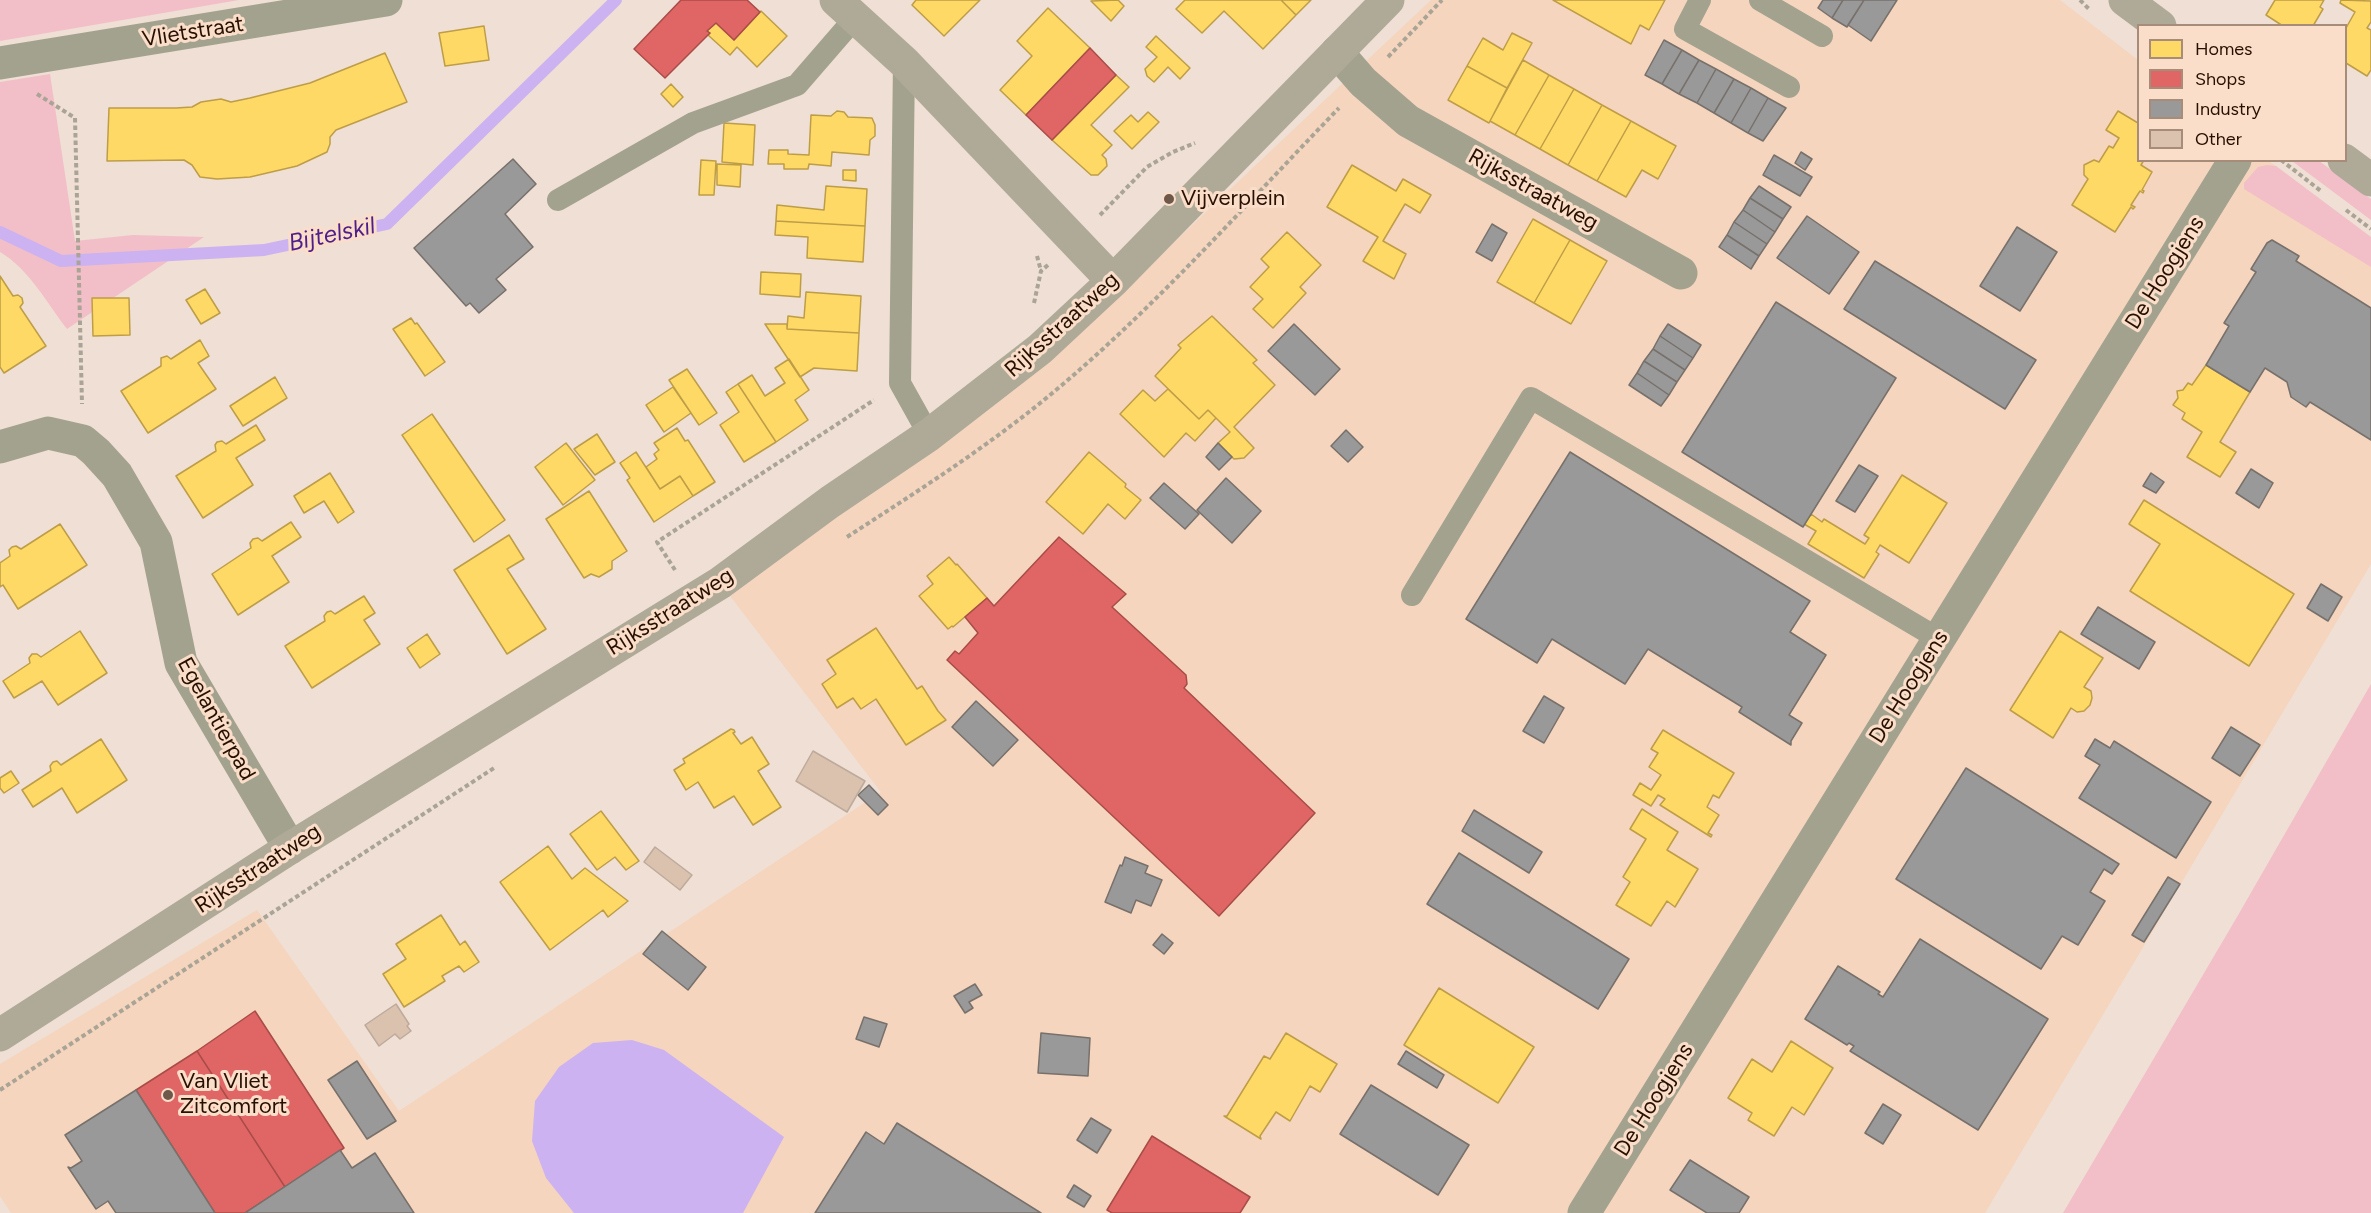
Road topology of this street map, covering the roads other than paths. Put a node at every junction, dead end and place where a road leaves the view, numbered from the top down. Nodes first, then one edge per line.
1 (386, 0) edge
2 (1388, 0) edge
3 (1700, 0) edge
4 (1760, 0) edge
5 (2125, 0) edge
6 (845, 9) edge
7 (2157, 24) edge
8 (1822, 36) dead end
9 (1337, 52) junction
10 (904, 62) junction
11 (0, 63) edge
12 (1789, 87) dead end
13 (2234, 162) edge
14 (2347, 162) edge
15 (2371, 180) edge
16 (558, 201) dead end
17 (1681, 273) dead end
18 (1113, 281) junction
19 (929, 435) junction
20 (0, 447) edge
21 (1412, 595) dead end
22 (1939, 639) junction
23 (290, 849) junction
24 (0, 1035) edge
25 (1584, 1213) edge

1 - 11 street, Vlietstraat
2 - 9 street, Rijksstraatweg
3 - 12 lane
4 - 8 lane
5 - 7 street
6 - 10 street
6 - 16 lane
9 - 17 street, Rijksstraatweg
9 - 18 street, Rijksstraatweg
10 - 18 street
10 - 19 lane
13 - 22 street, De Hoogjens
14 - 15 street
18 - 19 street, Rijksstraatweg
19 - 23 street, Rijksstraatweg
20 - 23 street, Egelantierpad
21 - 22 lane
22 - 25 street, De Hoogjens
23 - 24 street, Rijksstraatweg

